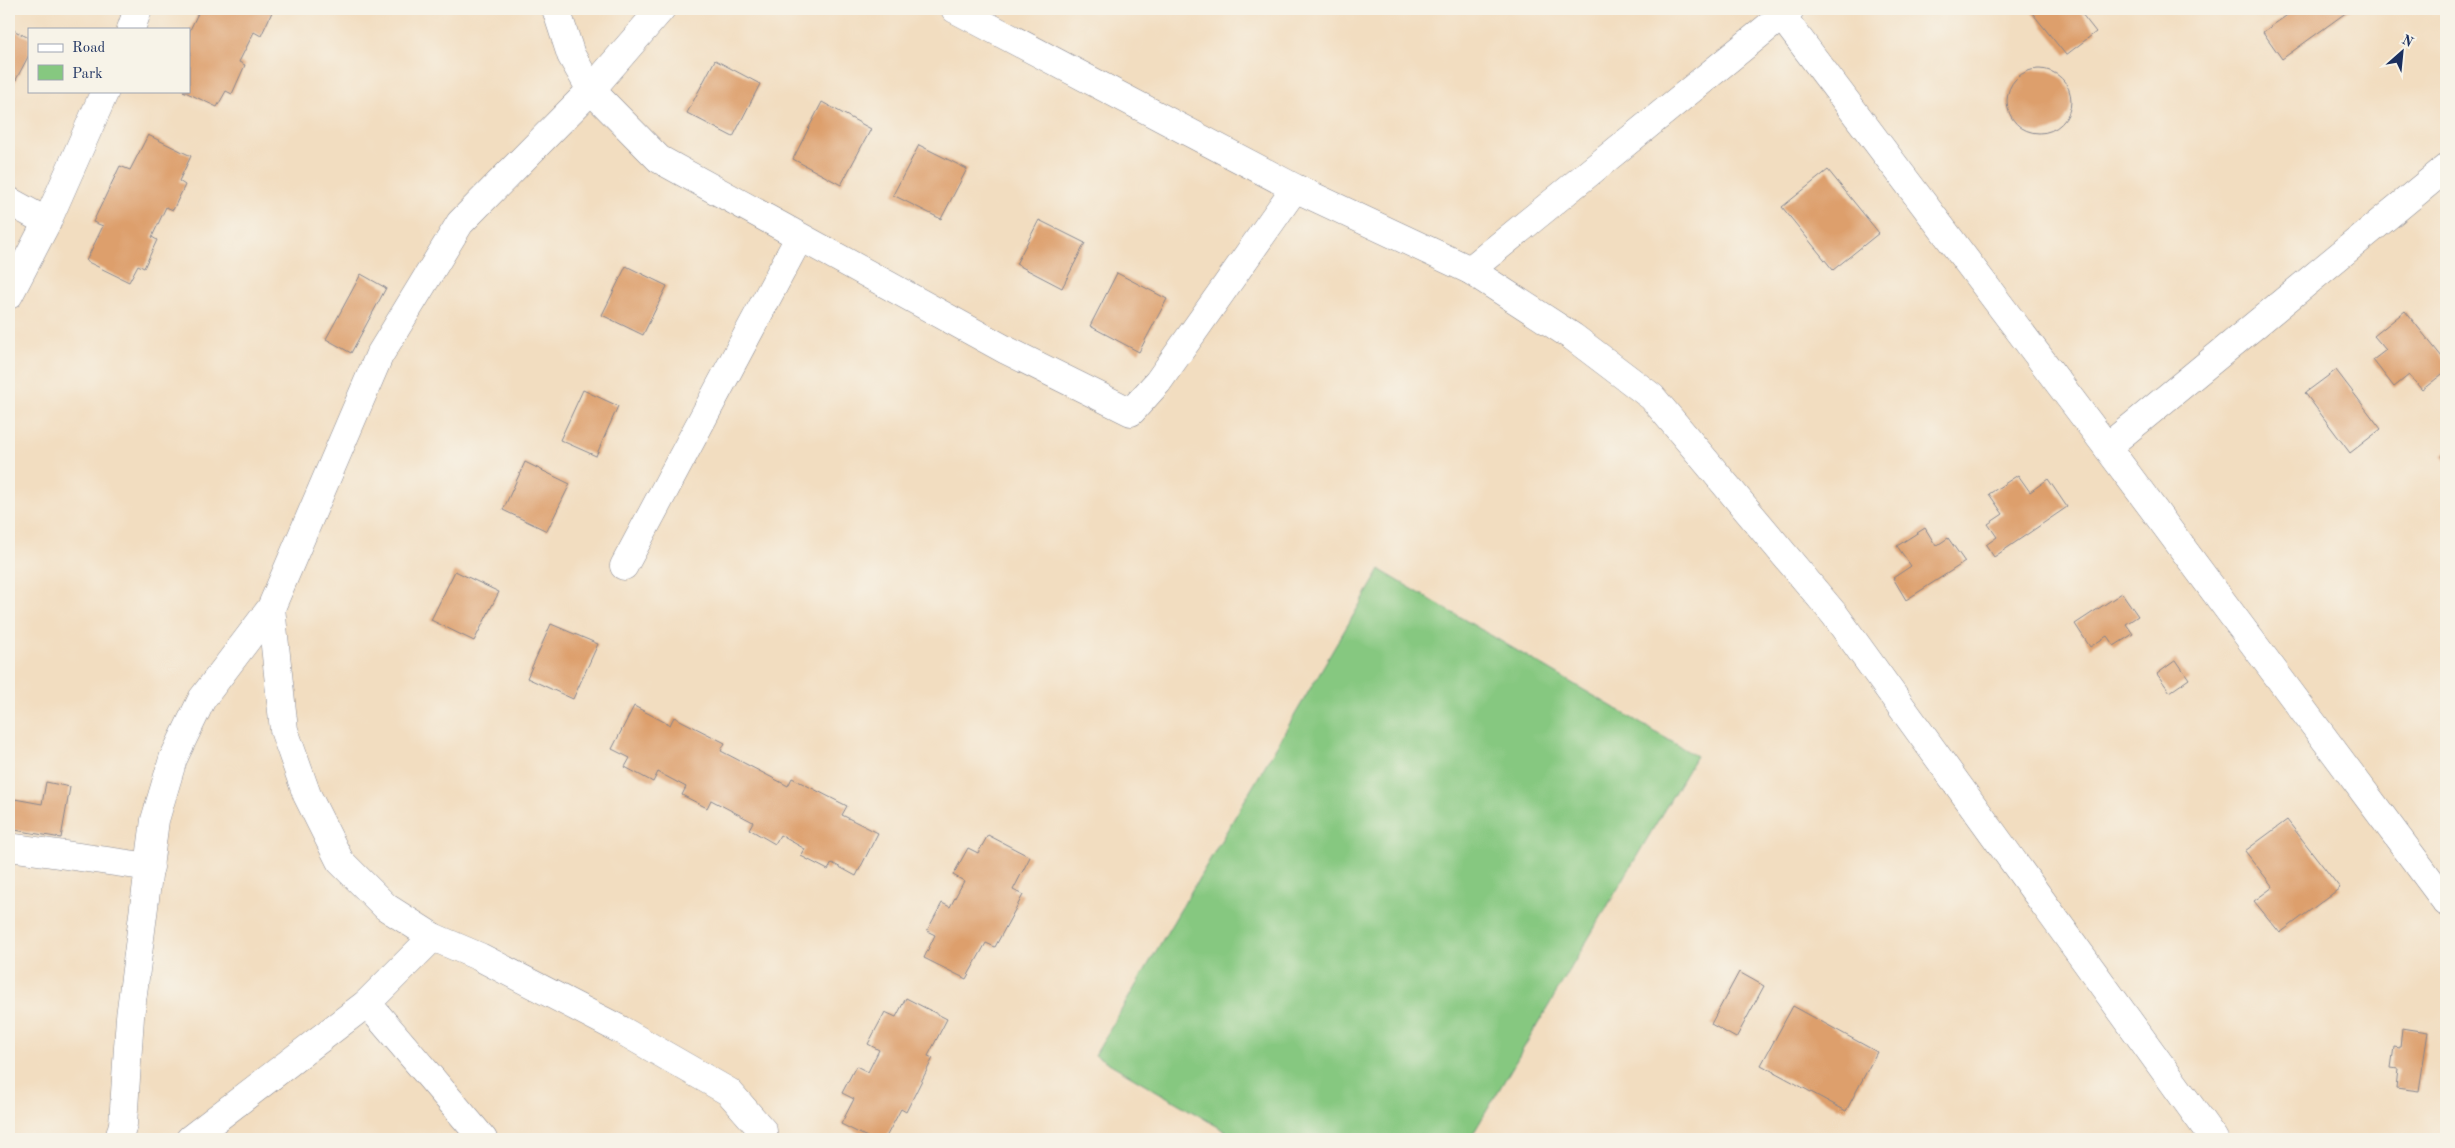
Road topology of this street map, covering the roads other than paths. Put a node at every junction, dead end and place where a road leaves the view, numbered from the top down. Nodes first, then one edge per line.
1 (138, 9) edge
2 (556, 9) edge
3 (661, 9) edge
4 (955, 9) edge
5 (1786, 12) edge
6 (131, 28) edge
7 (591, 90) junction
8 (105, 92) edge
9 (2446, 168) edge
10 (1295, 188) junction
11 (9, 201) edge
12 (47, 222) junction
13 (799, 238) junction
14 (1470, 270) junction
15 (9, 295) edge
16 (2107, 447) junction
17 (624, 566) dead end
18 (272, 608) junction
19 (9, 847) edge
20 (150, 867) junction
21 (2446, 902) edge
22 (433, 937) junction
23 (367, 1003) junction
24 (120, 1139) edge
25 (190, 1139) edge
26 (484, 1139) edge
27 (763, 1139) edge
28 (2214, 1139) edge

1 - 6 street
2 - 7 street
3 - 7 street
4 - 10 street
5 - 14 street
5 - 16 street
7 - 13 street
7 - 18 street
8 - 12 street
9 - 16 street
10 - 13 street
10 - 14 street
11 - 12 street
12 - 15 street
13 - 17 street
14 - 28 street
16 - 21 street
18 - 20 street
18 - 22 street
19 - 20 street
20 - 24 street
22 - 23 street
22 - 27 street
23 - 25 street
23 - 26 street

